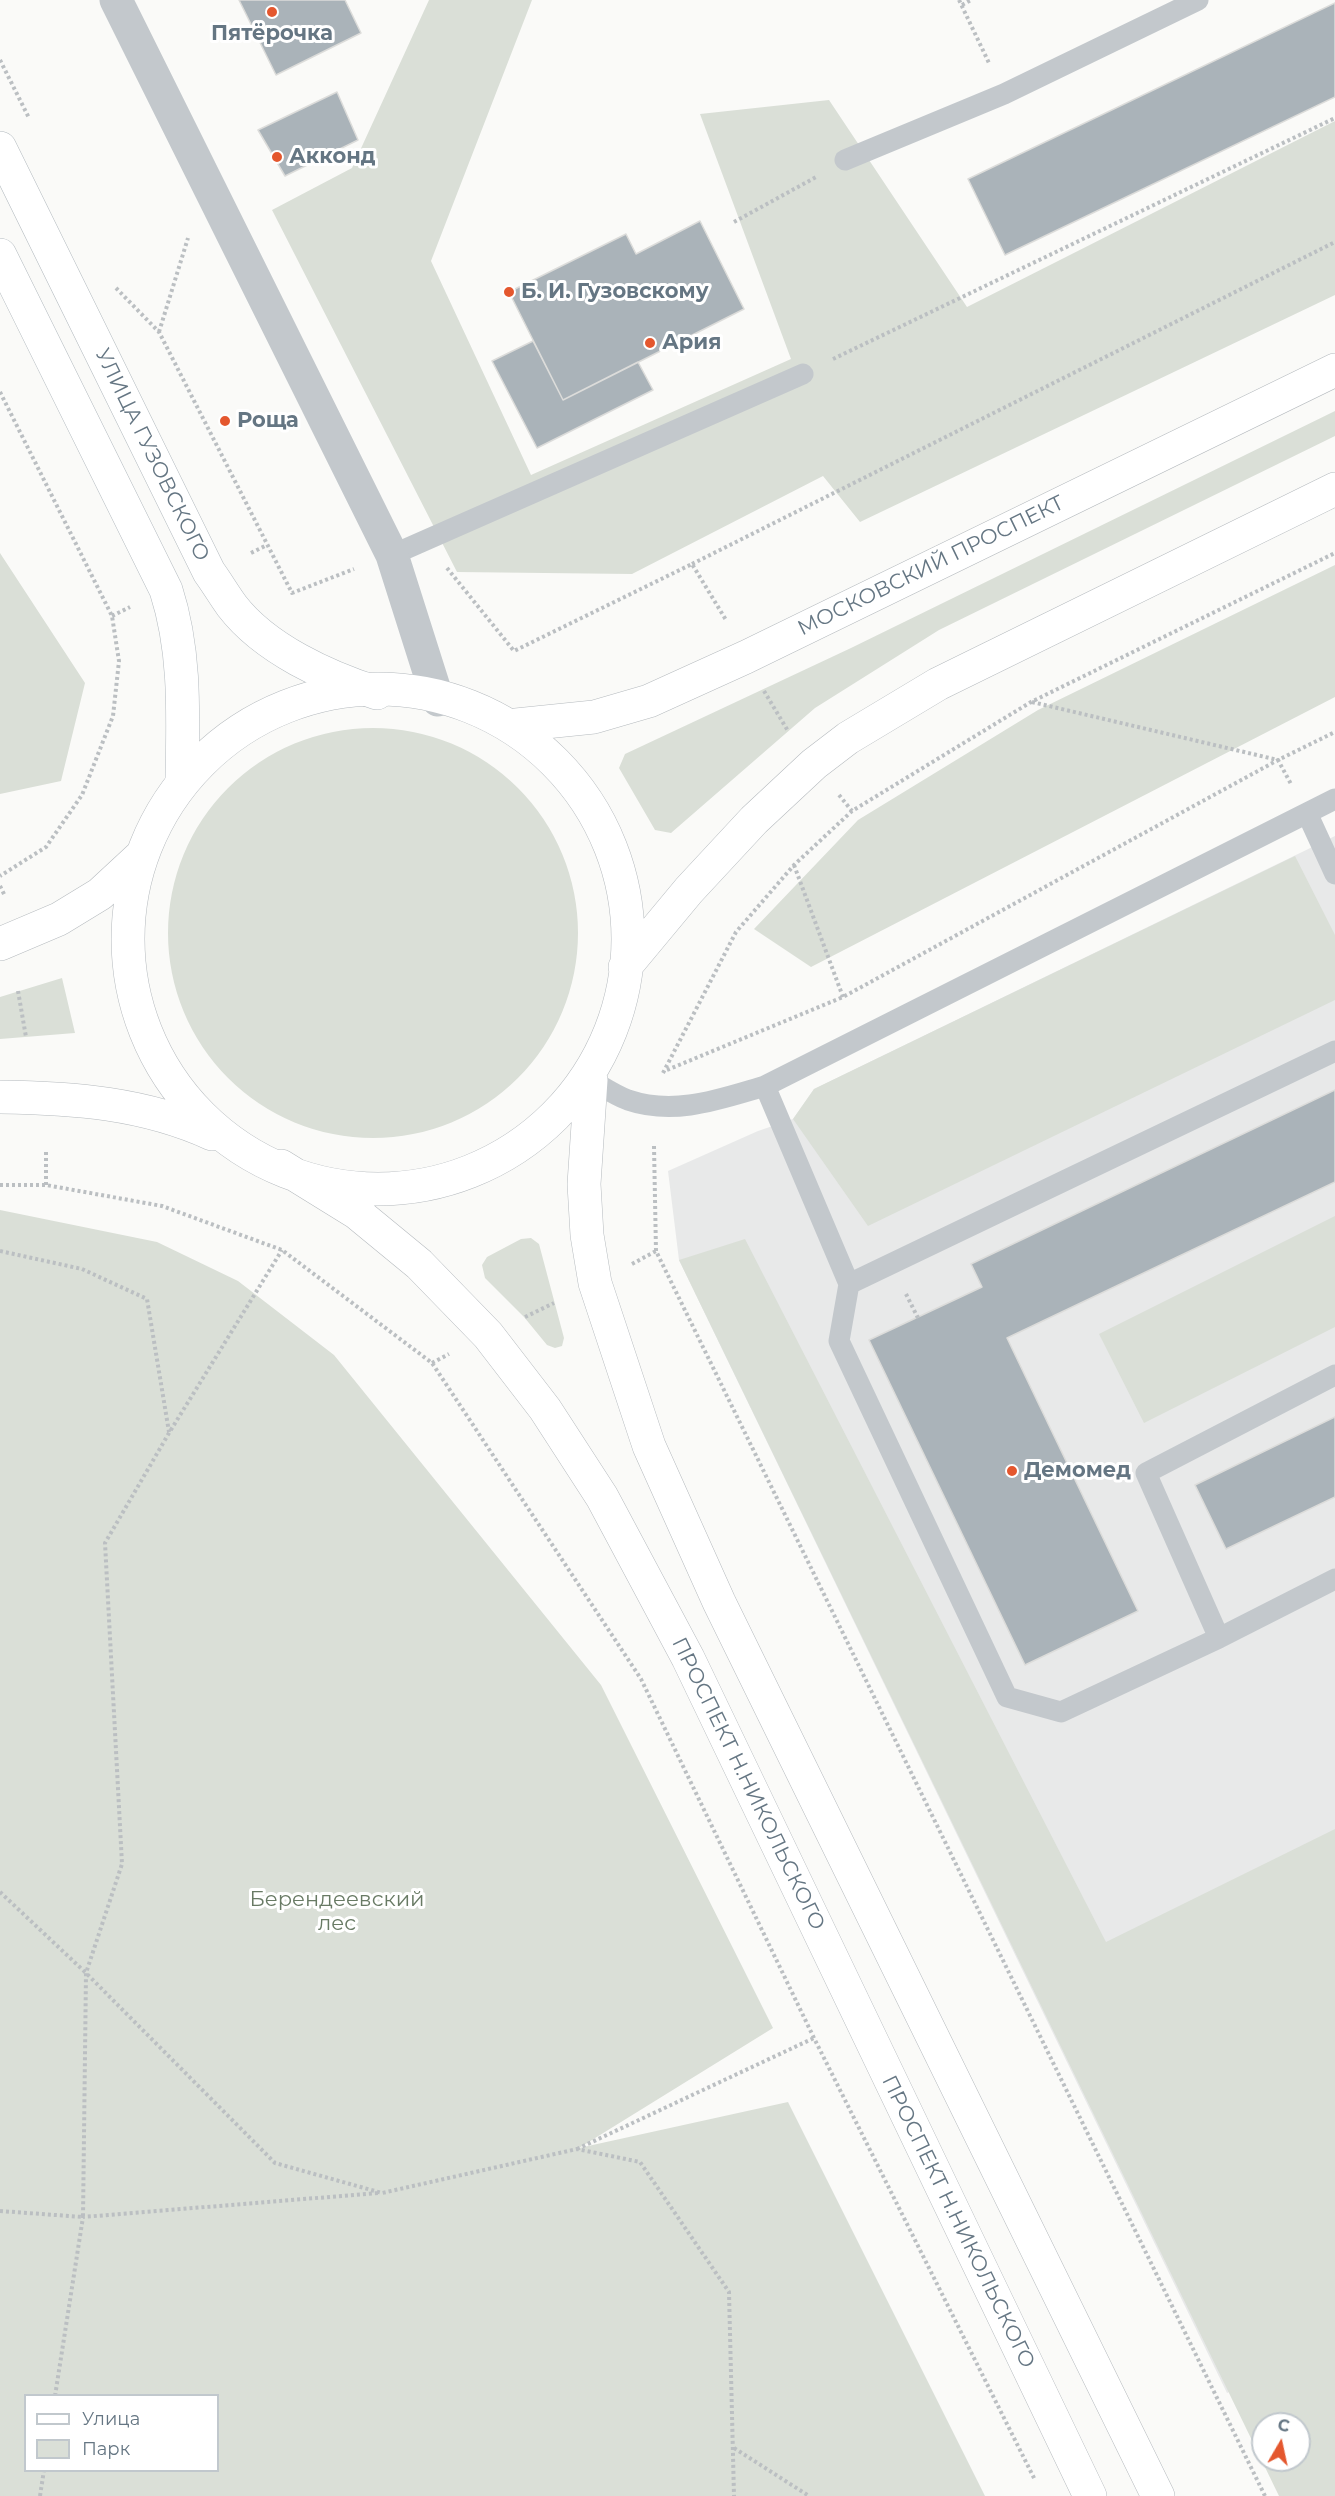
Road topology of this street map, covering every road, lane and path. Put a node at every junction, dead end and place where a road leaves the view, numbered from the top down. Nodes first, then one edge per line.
1 (116, 0) edge
2 (959, 0) edge
3 (971, 0) edge
4 (1198, 0) edge
5 (962, 5) junction
6 (0, 60) edge
7 (1004, 94) junction
8 (1335, 118) edge
9 (32, 123) dead end
10 (0, 148) edge
11 (845, 160) joint
12 (735, 222) dead end
13 (1335, 242) edge
14 (0, 255) edge
15 (110, 282) dead end
16 (1335, 370) edge
17 (803, 374) joint
18 (0, 392) edge
19 (1335, 489) edge
20 (267, 545) junction
21 (251, 553) dead end
22 (1335, 553) edge
23 (392, 555) junction
24 (441, 560) dead end
25 (692, 564) junction
26 (358, 567) dead end
27 (138, 603) dead end
28 (112, 616) junction
29 (726, 620) dead end
30 (762, 688) dead end
31 (377, 693) junction
32 (438, 700) junction
33 (1031, 702) junction
34 (516, 725) junction
35 (788, 731) dead end
36 (1335, 732) edge
37 (1278, 760) junction
38 (182, 779) junction
39 (833, 787) dead end
40 (1335, 799) edge
41 (852, 811) junction
42 (1307, 813) junction
43 (141, 856) junction
44 (794, 865) junction
45 (1335, 874) edge
46 (0, 876) edge
47 (0, 886) edge
48 (5, 896) dead end
49 (0, 945) edge
50 (625, 967) junction
51 (18, 991) dead end
52 (843, 997) junction
53 (26, 1037) dead end
54 (1335, 1051) edge
55 (663, 1072) junction
56 (591, 1080) junction
57 (660, 1084) dead end
58 (765, 1086) junction
59 (0, 1097) edge
60 (235, 1144) junction
61 (654, 1146) dead end
62 (46, 1152) dead end
63 (281, 1166) junction
64 (0, 1185) edge
65 (46, 1185) junction
66 (282, 1250) junction
67 (0, 1251) edge
68 (656, 1251) junction
69 (631, 1264) dead end
70 (849, 1284) junction
71 (554, 1303) dead end
72 (524, 1317) dead end
73 (449, 1354) dead end
74 (432, 1362) junction
75 (1335, 1376) edge
76 (169, 1433) junction
77 (1335, 1579) edge
78 (1219, 1638) junction
79 (0, 1892) edge
80 (86, 1974) junction
81 (814, 2038) junction
82 (577, 2149) junction
83 (382, 2193) junction
84 (0, 2211) edge
85 (83, 2217) junction
86 (55, 2394) edge
87 (734, 2447) junction
88 (44, 2472) edge
89 (1037, 2485) dead end
90 (40, 2496) edge
91 (734, 2496) edge
92 (809, 2496) edge
93 (1090, 2496) edge
94 (1158, 2496) edge
95 (1265, 2496) edge

1 - 23 street
2 - 5 path
3 - 5 path
4 - 7 lane
5 - 7 path
6 - 9 path
7 - 11 lane
8 - 17 path
10 - 31 main road, УЛИЦА ГУЗОВСКОГО
11 - 12 path
13 - 25 path
14 - 38 main road
15 - 20 path
16 - 34 main road, МОСКОВСКИЙ ПРОСПЕКТ
17 - 23 lane
18 - 28 path
19 - 50 main road
20 - 21 path
20 - 26 path
22 - 33 path
23 - 32 street
24 - 25 path
25 - 29 path
27 - 28 path
28 - 46 path
30 - 35 path
31 - 32 main road
31 - 38 main road
32 - 34 main road
33 - 37 path
33 - 41 path
34 - 50 main road
36 - 37 path
37 - 42 path
37 - 52 path
38 - 43 main road
39 - 41 path
40 - 42 lane
41 - 44 path
42 - 45 lane
42 - 58 lane
43 - 49 main road
43 - 60 main road
44 - 52 path
44 - 55 path
47 - 48 path
50 - 56 main road
51 - 53 path
52 - 55 path
54 - 70 lane
55 - 57 path
56 - 58 lane
56 - 63 main road
56 - 94 main road
58 - 70 lane
59 - 60 main road
60 - 63 main road
61 - 68 path
62 - 65 path
63 - 93 main road, ПРОСПЕКТ Н.НИКОЛЬСКОГО
64 - 65 path
65 - 66 path
66 - 74 path
66 - 76 path
67 - 76 path
68 - 69 path
68 - 95 path
70 - 78 lane
71 - 72 path
73 - 74 path
74 - 81 path
75 - 78 lane
76 - 80 path
77 - 78 lane
79 - 80 path
80 - 83 path
80 - 85 path
81 - 82 path
81 - 89 path
82 - 83 path
82 - 87 path
83 - 85 path
84 - 85 path
85 - 86 path
87 - 91 path
87 - 92 path
88 - 90 path

